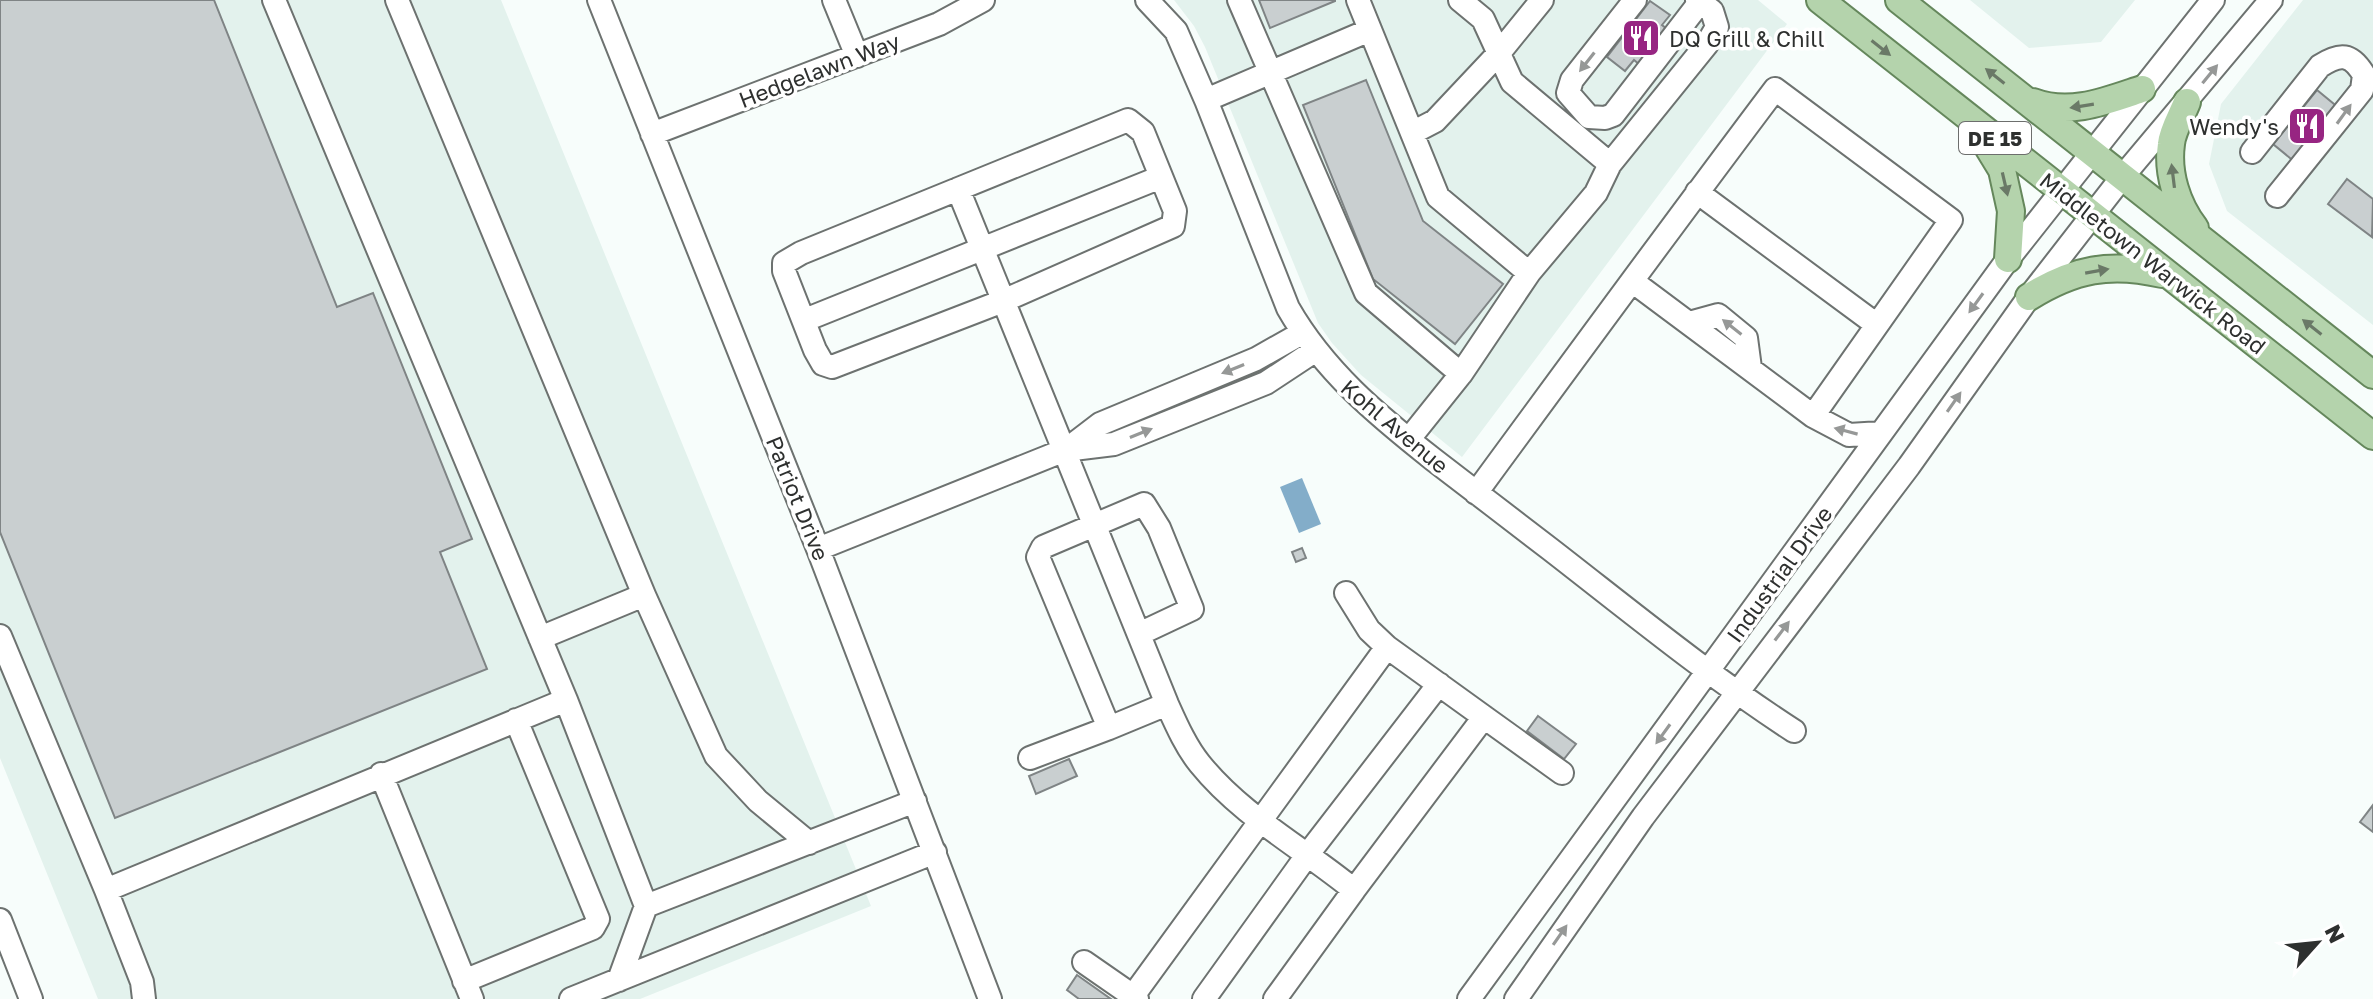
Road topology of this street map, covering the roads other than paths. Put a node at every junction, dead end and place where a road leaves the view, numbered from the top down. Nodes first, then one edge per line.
1 (274, 0) edge
2 (397, 0) edge
3 (599, 0) edge
4 (834, 0) edge
5 (983, 0) edge
6 (1147, 0) edge
7 (1239, 0) edge
8 (1358, 0) edge
9 (1460, 0) edge
10 (1542, 0) edge
11 (1635, 0) edge
12 (1820, 0) edge
13 (1899, 0) edge
14 (2213, 0) edge
15 (2271, 0) edge
16 (1699, 1) edge
17 (1370, 30) junction
18 (1499, 53) junction
19 (857, 56) junction
20 (1270, 72) junction
21 (2142, 89) junction
22 (2023, 98) junction
23 (1206, 100) junction
24 (2187, 102) junction
25 (1969, 118) junction
26 (1412, 133) junction
27 (652, 134) junction
28 (2252, 152) dead end
29 (2093, 153) junction
30 (1610, 164) junction
31 (2123, 176) junction
32 (1161, 177) junction
33 (958, 189) junction
34 (2061, 190) junction
35 (1697, 192) junction
36 (2277, 196) dead end
37 (2094, 216) junction
38 (2207, 243) junction
39 (982, 250) junction
40 (2008, 259) junction
41 (1529, 273) junction
42 (2170, 276) junction
43 (1632, 281) junction
44 (2029, 297) junction
45 (1003, 301) junction
46 (805, 320) junction
47 (1877, 325) junction
48 (1302, 333) junction
49 (1316, 350) junction
50 (1461, 374) junction
51 (2373, 375) edge
52 (1813, 416) junction
53 (1881, 433) junction
54 (2373, 436) edge
55 (1409, 439) junction
56 (1065, 450) junction
57 (1476, 493) junction
58 (1095, 524) junction
59 (818, 549) junction
60 (1346, 593) dead end
61 (644, 595) junction
62 (1139, 634) junction
63 (0, 636) edge
64 (540, 638) junction
65 (1387, 647) junction
66 (1709, 671) junction
67 (1439, 684) junction
68 (1735, 693) junction
69 (566, 700) junction
70 (1167, 704) junction
71 (1484, 717) junction
72 (516, 720) junction
73 (1109, 728) junction
74 (1794, 731) dead end
75 (1030, 758) dead end
76 (1562, 773) dead end
77 (381, 774) junction
78 (915, 801) junction
79 (1260, 822) junction
80 (809, 843) junction
81 (935, 852) junction
82 (1308, 854) junction
83 (106, 890) junction
84 (1354, 890) junction
85 (646, 906) junction
86 (0, 920) edge
87 (1084, 962) dead end
88 (619, 980) junction
89 (468, 990) edge
90 (1474, 992) edge
91 (1135, 998) edge
92 (31, 999) edge
93 (144, 999) edge
94 (571, 999) edge
95 (990, 999) edge
96 (1204, 999) edge
97 (1275, 999) edge
98 (1502, 999) edge
99 (1516, 999) edge

1 - 64 street
2 - 61 street
3 - 27 street, Patriot Drive
4 - 19 street
5 - 19 street, Hedgelawn Way
6 - 23 street, Kohl Avenue
7 - 20 street
8 - 17 street
9 - 18 street
10 - 18 street
11 -> 16 street
12 -> 25 main road, Middletown Warwick Road / DE 15
22 -> 13 main road, DE 15
14 - 21 street, Industrial Drive
24 -> 15 street, Industrial Drive
16 - 30 street
17 - 20 street
17 - 26 street
18 - 26 street
18 - 30 street
19 - 27 street, Hedgelawn Way
20 - 23 street
20 - 50 street
21 -> 22 main road
21 - 29 street, Industrial Drive
22 - 29 main road, DE 15
23 - 48 street, Kohl Avenue
24 - 31 street, Industrial Drive
38 -> 24 main road
25 - 34 main road, Middletown Warwick Road / DE 15
25 -> 40 main road
26 - 41 street
27 - 59 street, Patriot Drive
36 -> 28 street
29 - 31 main road, DE 15
29 - 34 street, Industrial Drive
30 - 41 street
31 - 37 street, Industrial Drive
31 - 38 main road, DE 15
32 - 33 street
32 - 39 street
32 - 45 street
33 - 39 street
33 - 46 street
34 - 37 main road, Middletown Warwick Road / DE 15
34 - 40 street, Industrial Drive
35 - 43 street
35 - 47 street
35 - 47 street
37 - 42 main road, Middletown Warwick Road / DE 15
37 - 44 street, Industrial Drive
51 -> 38 main road, DE 15
39 - 45 street
39 - 46 street
40 -> 53 street, Industrial Drive
41 - 50 street
44 -> 42 main road
42 - 54 main road, Middletown Warwick Road / DE 15
43 - 52 street
43 - 57 street
68 -> 44 street, Industrial Drive
45 - 46 street
45 - 56 street
47 - 52 street
48 - 49 street, Kohl Avenue
48 -> 56 street
49 - 55 street, Kohl Avenue
56 -> 49 street
50 - 55 street
53 -> 52 street
53 - 66 street, Industrial Drive
55 - 57 street, Kohl Avenue
56 - 58 street
56 - 59 street
57 - 66 street, Kohl Avenue
58 - 62 street
58 - 62 street
58 - 73 street
59 - 78 street, Patriot Drive
60 - 65 street
61 - 64 street
61 - 80 street
62 - 70 street
63 - 83 street
64 - 69 street
65 - 67 street
65 - 79 street
66 - 68 street, Kohl Avenue
66 -> 90 street, Industrial Drive
67 - 71 street
67 - 82 street
68 - 74 street, Kohl Avenue
99 -> 68 street, Industrial Drive
69 - 72 street
69 - 85 street
70 - 73 street
70 - 79 street
71 - 76 street
71 - 84 street
72 - 77 street
72 - 89 street
73 - 75 street
77 - 83 street
77 - 89 street
78 - 80 street
78 - 81 street, Patriot Drive
79 - 82 street
79 - 91 street
80 - 85 street
81 - 88 street
81 - 95 street, Patriot Drive
82 - 84 street
82 - 96 street
83 - 93 street
84 - 97 street
85 - 88 street
86 - 92 street
87 - 91 street
88 - 94 street
90 - 98 street

